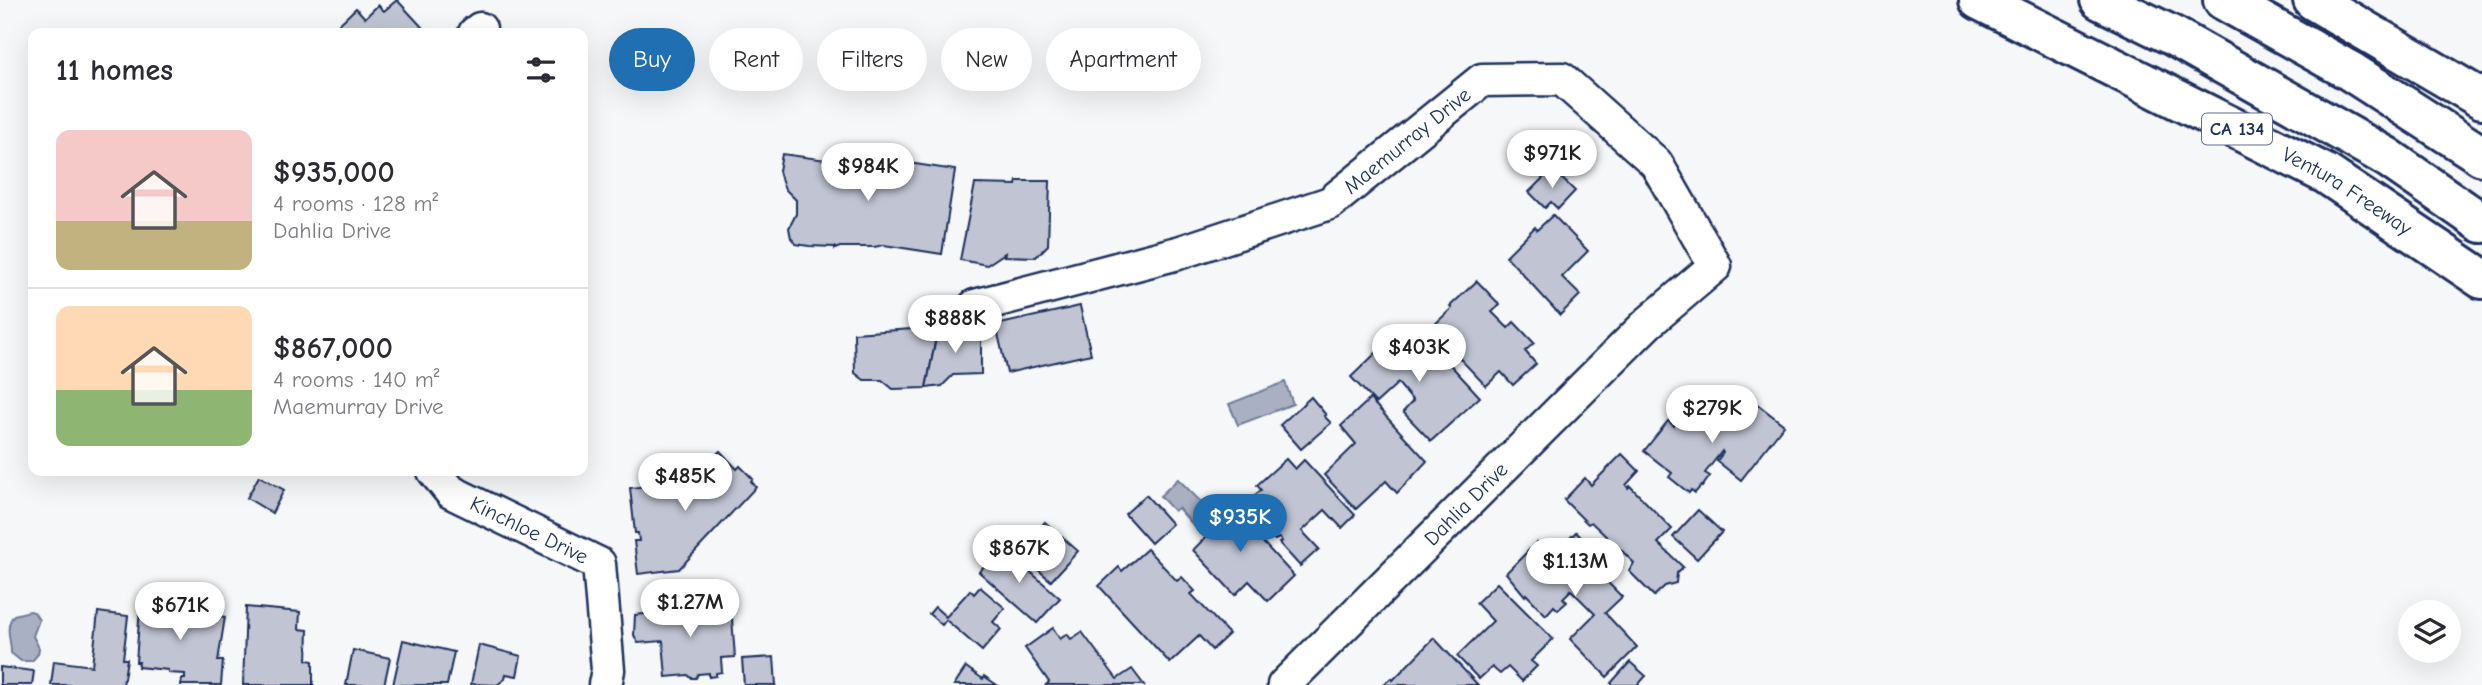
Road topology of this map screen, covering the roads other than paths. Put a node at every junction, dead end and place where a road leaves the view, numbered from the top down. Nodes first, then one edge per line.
1 (1979, 0) edge
2 (2099, 0) edge
3 (2223, 0) edge
4 (2313, 0) edge
5 (2482, 99) edge
6 (2482, 156) edge
7 (2482, 223) edge
8 (2482, 279) edge
9 (975, 306) dead end
10 (1648, 323) joint
11 (438, 476) edge
12 (606, 685) edge
13 (1284, 685) edge

1 - 8 highway, Ventura Freeway / CA 134
2 - 7 highway
3 - 6 highway
4 - 5 highway
9 - 10 street, Maemurray Drive
10 - 13 street, Dahlia Drive
11 - 12 street, Kinchloe Drive

